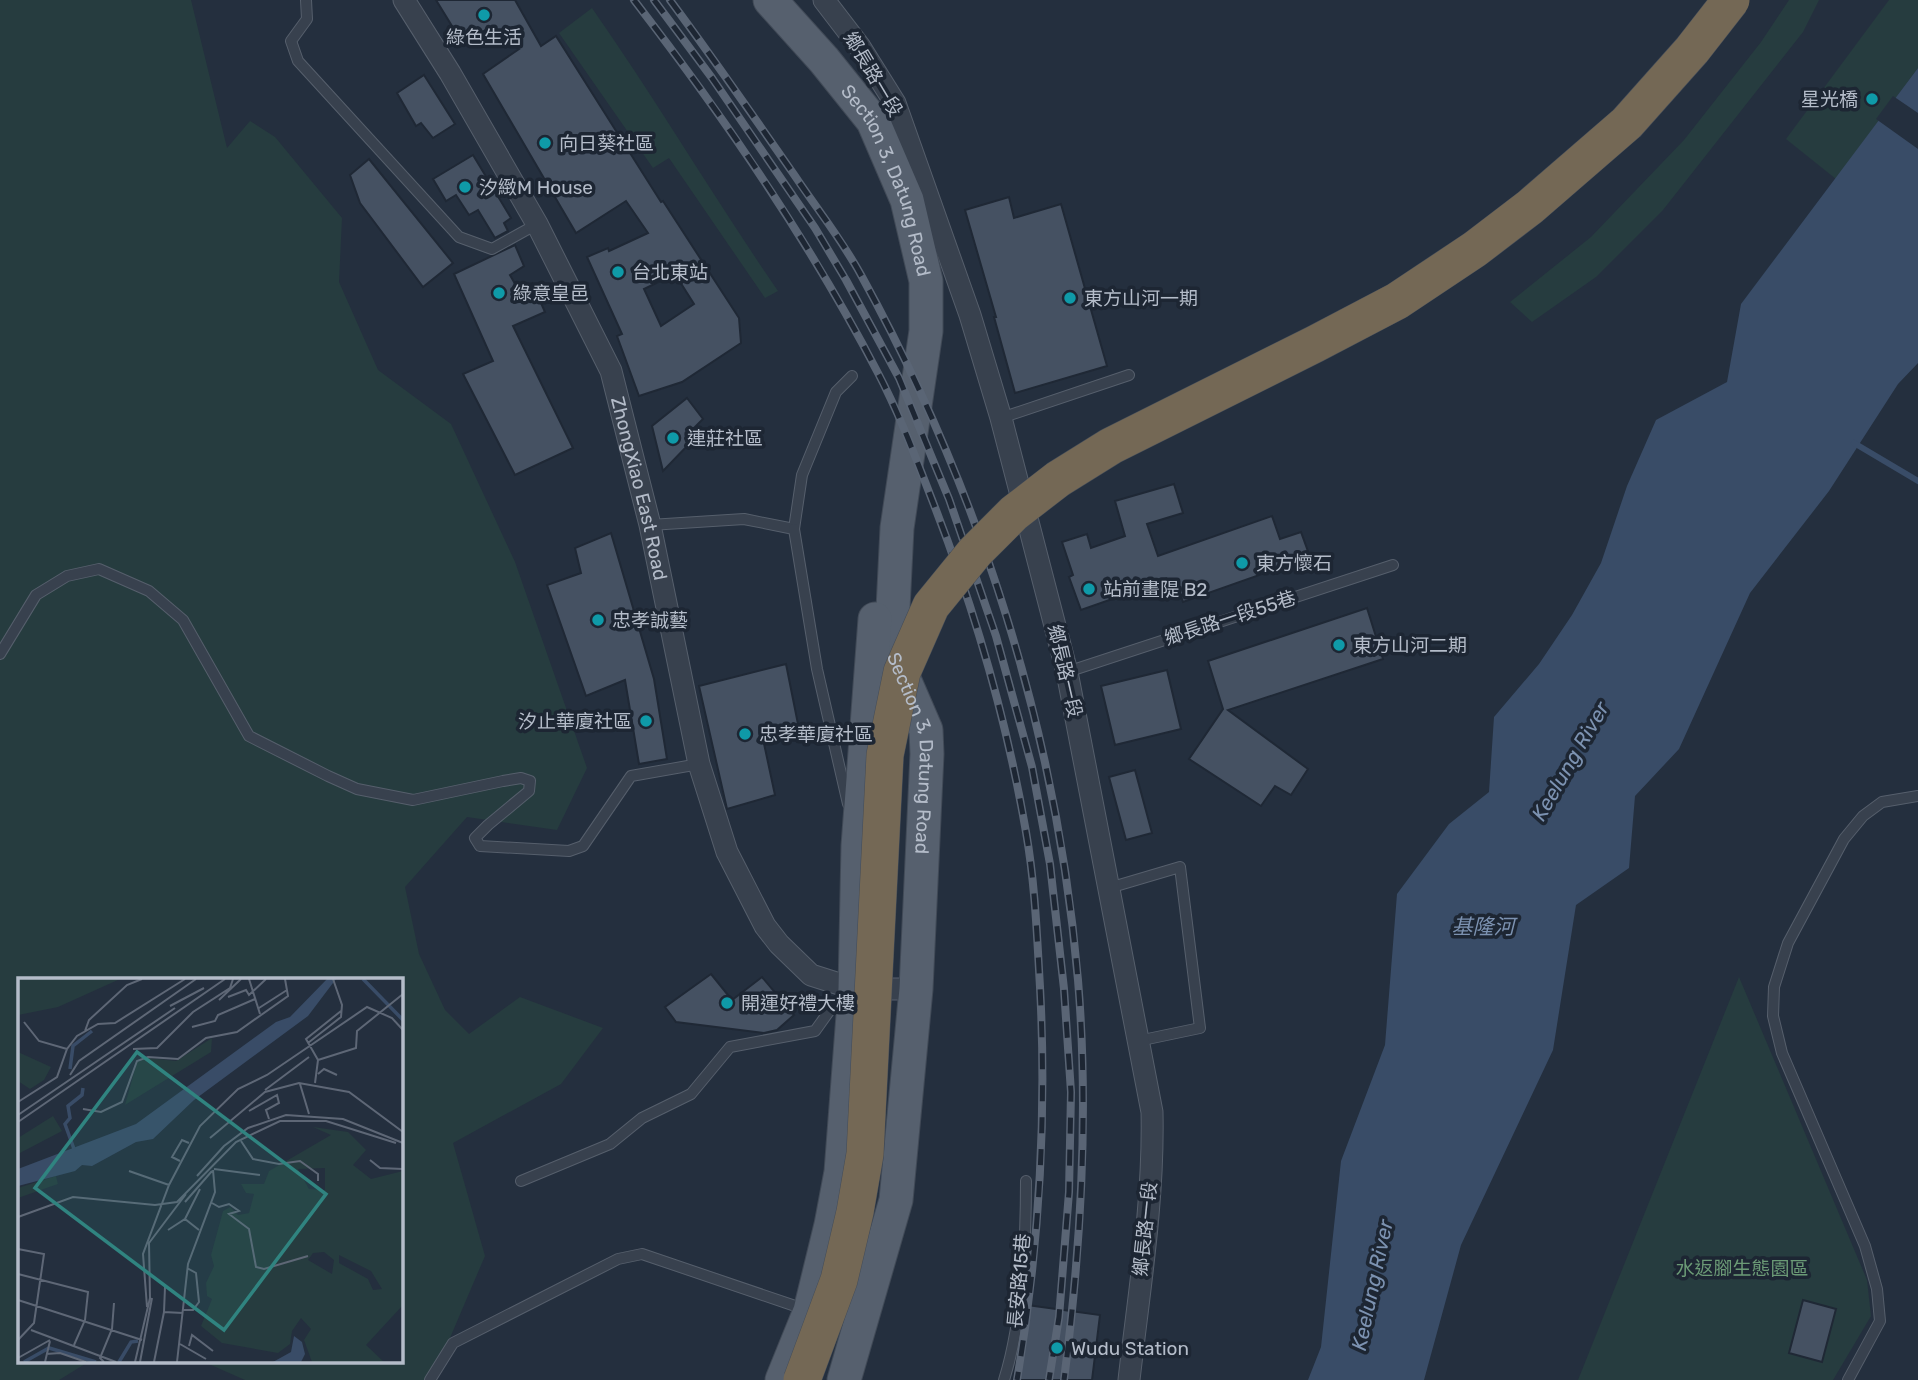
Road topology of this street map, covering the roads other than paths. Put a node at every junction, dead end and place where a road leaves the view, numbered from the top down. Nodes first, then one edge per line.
1 (306, 0) edge
2 (404, 0) edge
3 (748, 0) edge
4 (770, 0) edge
5 (824, 0) edge
6 (1731, 0) edge
7 (1745, 0) edge
8 (537, 224) junction
9 (1129, 375) dead end
10 (852, 376) dead end
11 (1002, 418) junction
12 (650, 525) junction
13 (794, 528) junction
14 (1393, 565) dead end
15 (0, 654) edge
16 (1067, 672) junction
17 (699, 764) junction
18 (1918, 796) edge
19 (858, 846) junction
20 (1109, 888) junction
21 (855, 989) junction
22 (916, 989) junction
23 (1138, 1041) junction
24 (521, 1181) dead end
25 (1026, 1181) dead end
26 (810, 1311) junction
27 (430, 1380) edge
28 (782, 1380) edge
29 (802, 1380) edge
30 (818, 1380) edge
31 (844, 1380) edge
32 (1004, 1380) edge
33 (1129, 1380) edge
34 (1848, 1380) edge

1 - 8 lane
2 - 8 street, ZhongXiao East Road
3 - 19 main road, Section 3, Datung Road
4 - 22 main road, Section 3, Datung Road
5 - 11 street, 鄉長路一段
6 - 29 highway, bridge
7 - 30 highway
8 - 12 street, ZhongXiao East Road
9 - 11 lane
10 - 13 lane
11 - 16 street, 鄉長路一段
12 - 13 lane
12 - 17 street, ZhongXiao East Road
13 - 19 lane
14 - 16 lane, 鄉長路一段55巷
15 - 17 lane
16 - 20 street, 鄉長路一段
17 - 21 street, ZhongXiao East Road
18 - 34 lane
19 - 21 main road, Section 3, Datung Road
20 - 23 street, 鄉長路一段
20 - 23 lane
21 - 22 street, ZhongXiao East Road
21 - 24 lane
21 - 26 main road, Section 3, Datung Road
22 - 31 main road, Section 3, Datung Road
23 - 33 street, 鄉長路一段
25 - 32 lane, 長安路15巷
26 - 27 lane
26 - 28 main road, Section 3, Datung Road

